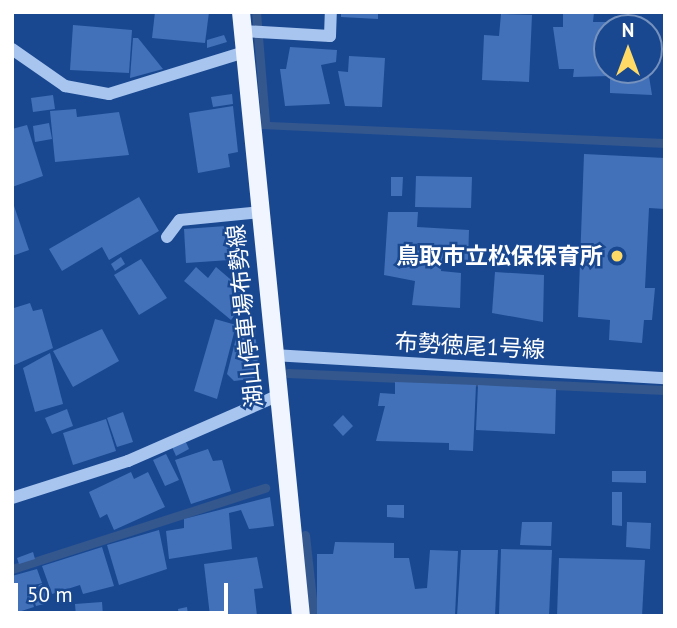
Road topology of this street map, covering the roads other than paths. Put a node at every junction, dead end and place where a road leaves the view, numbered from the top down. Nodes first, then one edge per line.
1 (241, 12) edge
2 (331, 12) edge
3 (243, 31) junction
4 (12, 49) edge
5 (245, 52) junction
6 (260, 212) junction
7 (167, 237) dead end
8 (273, 355) junction
9 (665, 378) edge
10 (278, 396) junction
11 (12, 498) edge
12 (301, 616) edge

1 - 3 main road, 湖山停車場布勢線
2 - 3 street
3 - 5 main road, 湖山停車場布勢線
4 - 5 street
5 - 6 main road, 湖山停車場布勢線
6 - 7 street
6 - 8 main road, 湖山停車場布勢線
8 - 9 street, 布勢徳尾1号線
8 - 10 main road, 湖山停車場布勢線
10 - 11 street
10 - 12 main road, 湖山停車場布勢線

